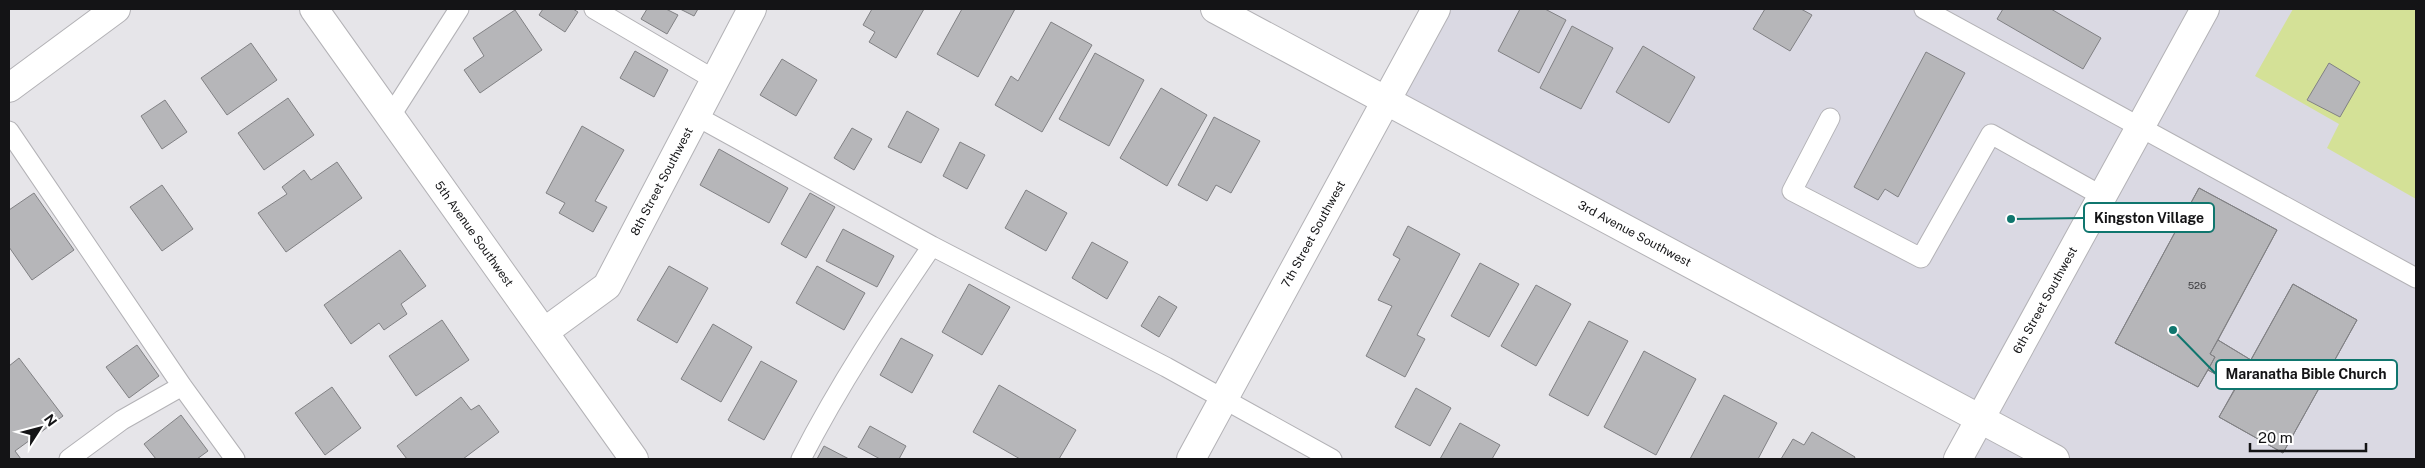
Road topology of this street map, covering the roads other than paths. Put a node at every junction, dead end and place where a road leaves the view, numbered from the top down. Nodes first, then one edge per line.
1 (116, 9) edge
2 (314, 9) edge
3 (460, 9) edge
4 (594, 9) edge
5 (752, 9) edge
6 (1215, 9) edge
7 (1436, 9) edge
8 (1926, 9) edge
9 (2205, 9) edge
10 (715, 80) junction
11 (9, 88) edge
12 (1386, 102) junction
13 (696, 116) junction
14 (390, 117) junction
15 (1830, 118) dead end
16 (2139, 127) junction
17 (9, 131) edge
18 (2102, 196) junction
19 (932, 246) junction
20 (2416, 278) edge
21 (544, 332) junction
22 (182, 386) junction
23 (1224, 399) junction
24 (1980, 419) junction
25 (69, 459) edge
26 (235, 459) edge
27 (634, 459) edge
28 (802, 459) edge
29 (1191, 459) edge
30 (1332, 459) edge
31 (1958, 459) edge
32 (2054, 459) edge

1 - 11 main road
2 - 14 main road, 5th Avenue Southwest
3 - 14 lane
4 - 10 lane
5 - 10 main road, 8th Street Southwest
6 - 12 main road, 3rd Avenue Southwest
7 - 12 main road, 7th Street Southwest
8 - 16 lane
9 - 16 main road, 6th Street Southwest
10 - 13 main road, 8th Street Southwest
12 - 23 main road, 7th Street Southwest
12 - 24 main road, 3rd Avenue Southwest
13 - 19 lane
13 - 21 main road, 8th Street Southwest
14 - 21 main road, 5th Avenue Southwest
15 - 18 lane
16 - 18 main road, 6th Street Southwest
16 - 20 lane
17 - 22 lane
18 - 24 main road, 6th Street Southwest
19 - 23 lane
19 - 28 lane
21 - 27 main road, 5th Avenue Southwest
22 - 25 lane
22 - 26 lane
23 - 29 main road, 7th Street Southwest
23 - 30 lane
24 - 31 main road, 6th Street Southwest
24 - 32 main road, 3rd Avenue Southwest

